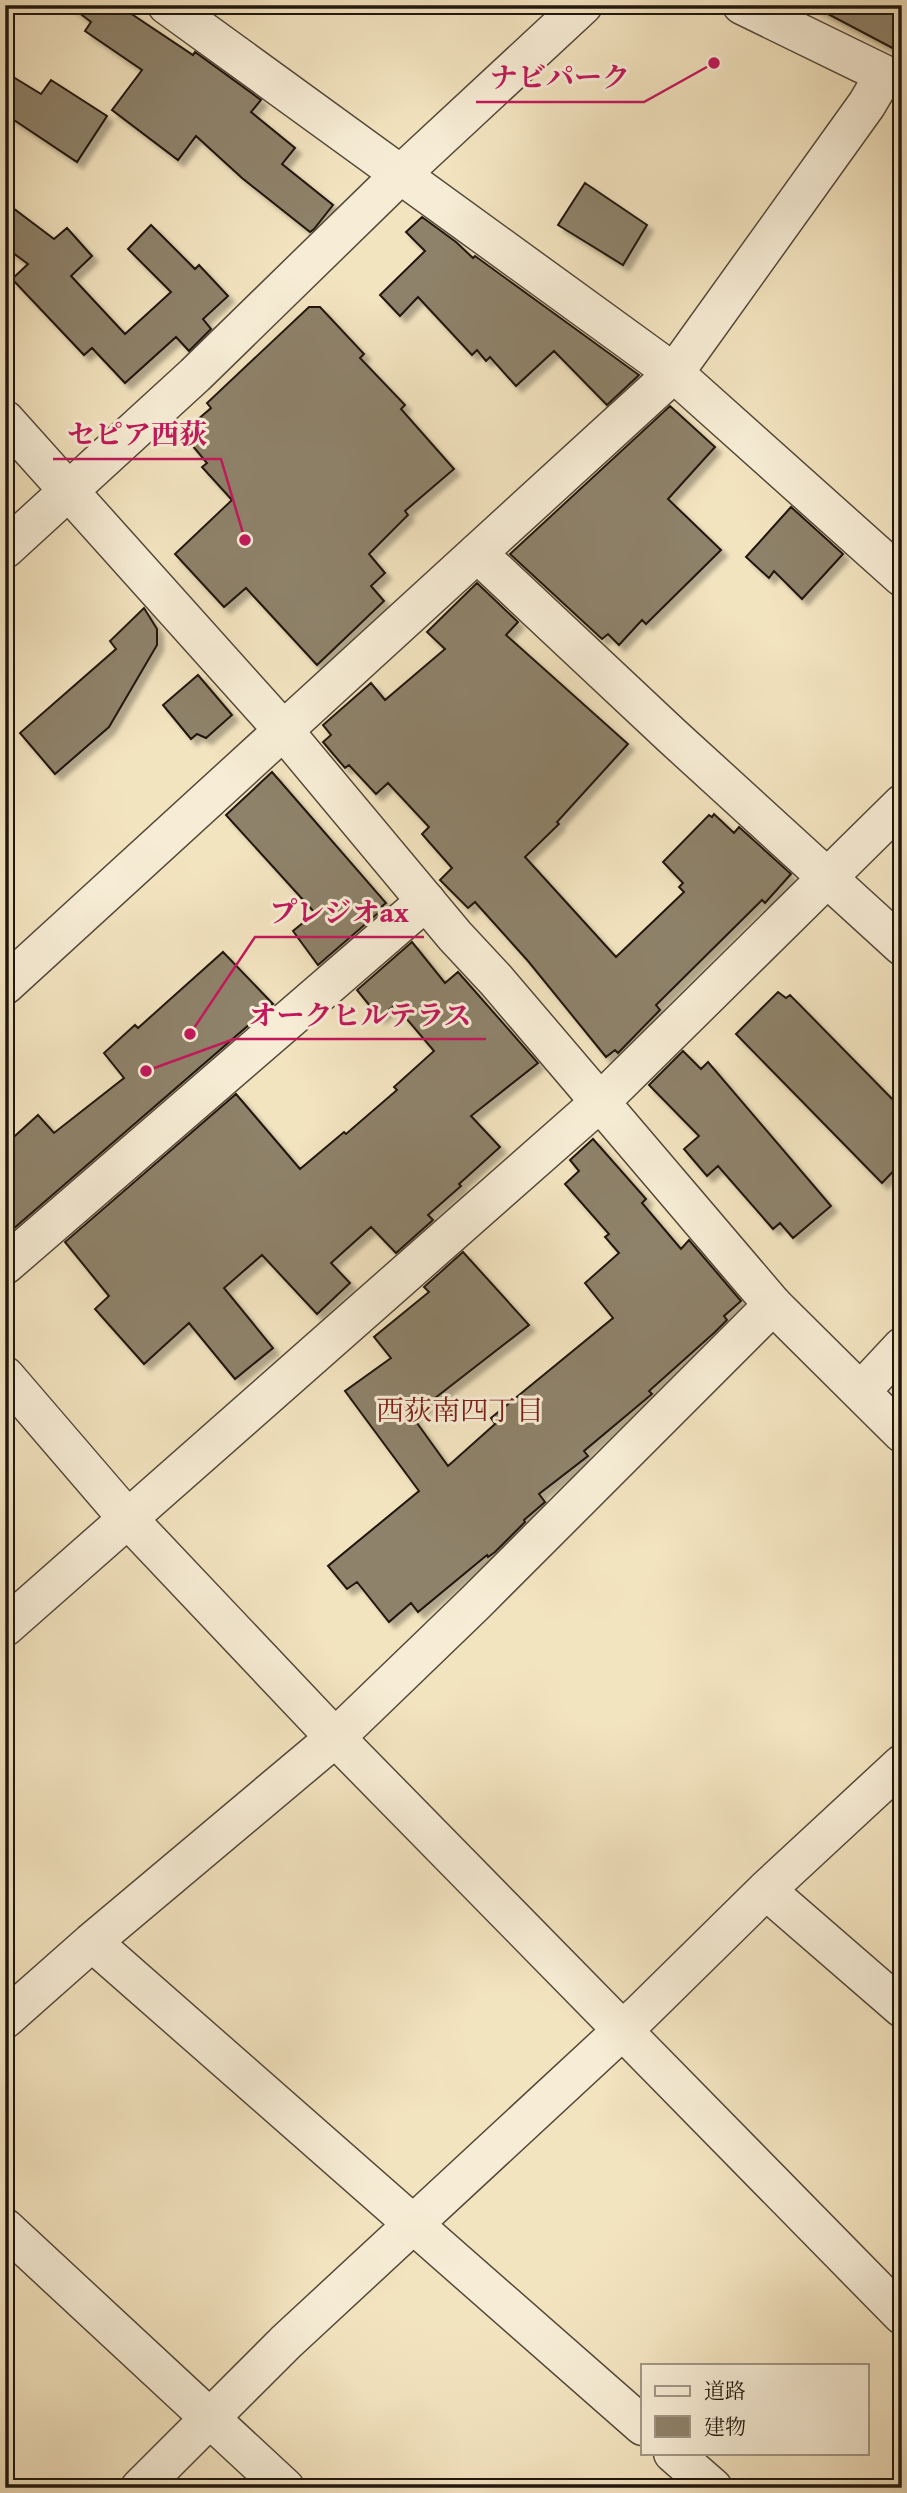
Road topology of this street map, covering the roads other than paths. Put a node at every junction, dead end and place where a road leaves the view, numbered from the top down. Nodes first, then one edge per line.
1 (167, 5) edge
2 (583, 5) edge
3 (742, 5) edge
4 (893, 79) edge
5 (400, 175) junction
6 (674, 373) junction
7 (5, 420) edge
8 (68, 491) junction
9 (5, 549) edge
10 (477, 553) junction
11 (902, 577) edge
12 (283, 730) junction
13 (902, 804) edge
14 (826, 877) junction
15 (426, 901) junction
16 (902, 946) edge
17 (5, 985) edge
18 (599, 1103) junction
19 (5, 1265) edge
20 (773, 1305) junction
21 (902, 1347) edge
22 (5, 1376) edge
23 (861, 1391) junction
24 (902, 1433) edge
25 (128, 1519) junction
26 (5, 1627) edge
27 (335, 1737) junction
28 (902, 1764) edge
29 (766, 1890) junction
30 (92, 1942) junction
31 (902, 2008) edge
32 (7, 2013) edge
33 (622, 2030) junction
34 (412, 2225) junction
35 (5, 2228) edge
36 (902, 2315) edge
37 (210, 2418) junction
38 (641, 2424) edge
39 (674, 2454) edge
40 (140, 2488) edge
41 (285, 2488) edge
42 (713, 2488) edge

1 - 5 street
2 - 5 street
3 - 4 street
4 - 6 street
5 - 6 street
5 - 8 street
6 - 10 street
6 - 11 street
7 - 8 street
8 - 9 street
8 - 12 street
10 - 12 street
10 - 14 street
12 - 15 street
12 - 17 street
13 - 14 street
14 - 16 street
14 - 18 street
15 - 18 street
15 - 19 street
18 - 20 street
18 - 25 street
20 - 23 street
20 - 27 street
21 - 23 street
22 - 25 street
23 - 24 street
25 - 26 street
25 - 27 street
27 - 30 street
27 - 33 street
28 - 29 street
29 - 31 street
29 - 33 street
30 - 32 street
30 - 34 street
33 - 34 street
33 - 36 street
34 - 37 street
34 - 38 street
35 - 37 street
37 - 40 street
37 - 41 street
39 - 42 street

